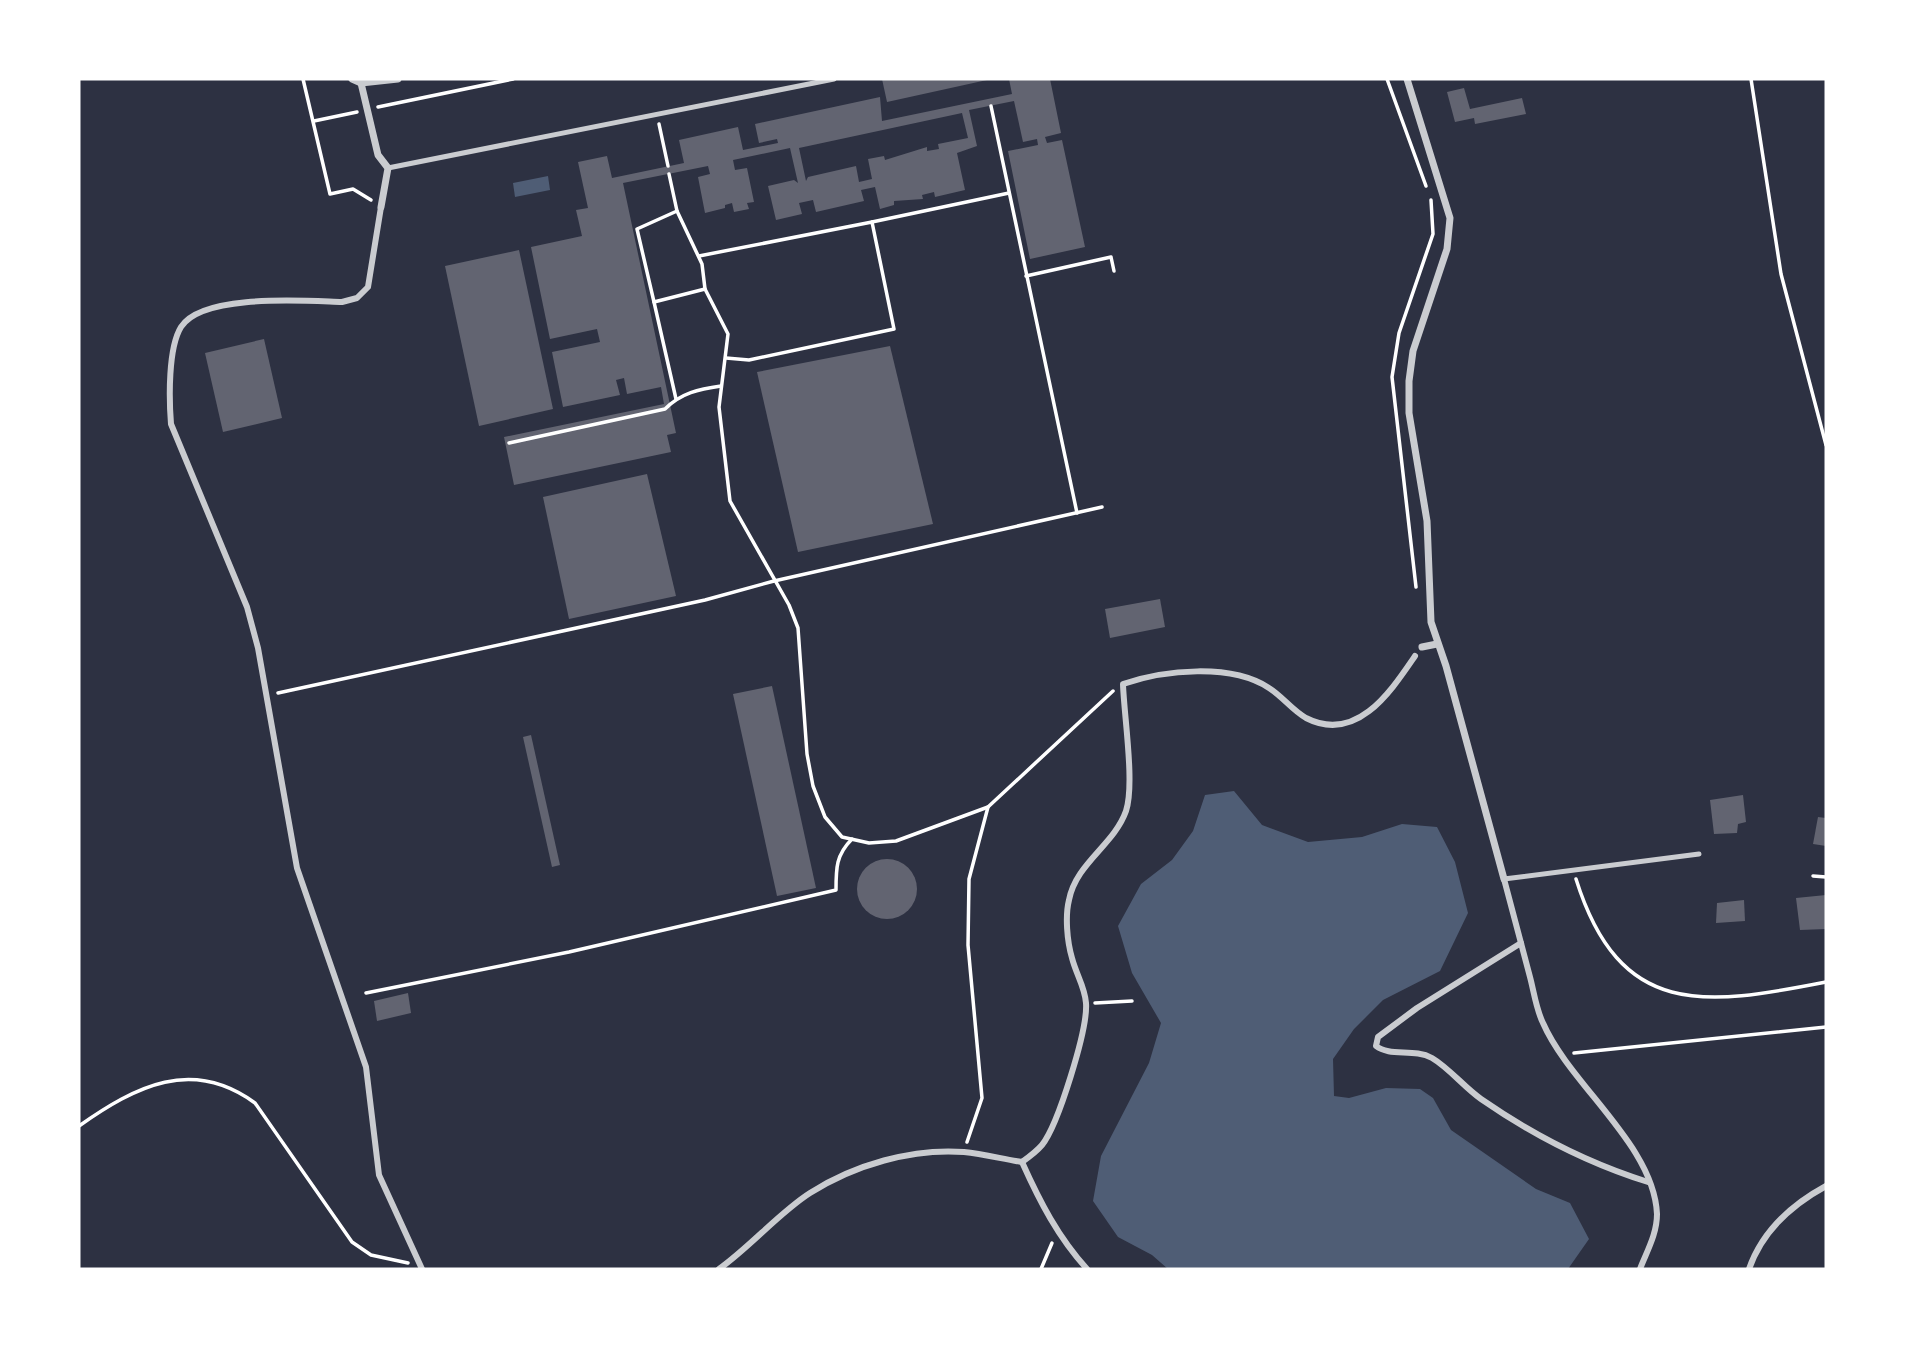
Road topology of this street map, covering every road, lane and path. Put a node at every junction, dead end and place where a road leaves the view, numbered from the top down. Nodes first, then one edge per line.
1 (303, 79) edge
2 (352, 79) edge
3 (398, 79) edge
4 (513, 79) edge
5 (808, 79) edge
6 (834, 79) edge
7 (1407, 79) edge
8 (1751, 79) edge
9 (361, 83) junction
10 (798, 86) junction
11 (391, 105) dead end
12 (990, 106) dead end
13 (351, 113) dead end
14 (657, 115) junction
15 (314, 121) junction
16 (668, 166) dead end
17 (388, 168) junction
18 (669, 174) dead end
19 (1009, 193) junction
20 (381, 207) junction
21 (677, 211) junction
22 (872, 222) junction
23 (699, 256) junction
24 (1114, 271) dead end
25 (1026, 276) junction
26 (705, 289) junction
27 (654, 302) junction
28 (725, 358) junction
29 (722, 386) junction
30 (676, 399) junction
31 (509, 443) dead end
32 (1826, 445) edge
33 (1102, 508) dead end
34 (1077, 513) junction
35 (774, 580) junction
36 (1437, 644) junction
37 (1422, 647) dead end
38 (1415, 656) dead end
39 (1123, 684) junction
40 (266, 695) junction
41 (988, 807) junction
42 (852, 839) junction
43 (1699, 854) dead end
44 (1573, 870) junction
45 (1814, 876) dead end
46 (1826, 877) edge
47 (1504, 879) junction
48 (1521, 943) junction
49 (1826, 982) edge
50 (366, 993) dead end
51 (1132, 1001) dead end
52 (1086, 1004) junction
53 (1826, 1027) edge
54 (1559, 1055) junction
55 (79, 1126) edge
56 (963, 1152) junction
57 (1022, 1162) junction
58 (1648, 1182) junction
59 (1826, 1186) edge
60 (1056, 1228) junction
61 (419, 1267) edge
62 (719, 1269) edge
63 (1041, 1269) edge
64 (1087, 1269) edge
65 (1640, 1269) edge
66 (1749, 1269) edge

1 - 15 path
2 - 9 street
3 - 9 street
4 - 11 path
5 - 10 lane
6 - 10 lane
7 - 36 street
8 - 32 path
9 - 17 street
10 - 14 lane
12 - 19 path
13 - 15 path
14 - 16 path
14 - 17 lane
15 - 20 path
17 - 20 street
18 - 21 path
19 - 22 path
19 - 25 path
20 - 40 street
21 - 23 path
21 - 27 path
22 - 23 path
22 - 28 path
23 - 26 path
24 - 25 path
25 - 34 path
26 - 27 path
26 - 28 path
27 - 30 path
28 - 29 path
29 - 30 path
29 - 35 path
30 - 31 path
33 - 34 path
34 - 35 path
35 - 40 path
35 - 42 path
36 - 37 street
36 - 47 street
38 - 39 street
39 - 41 path
39 - 52 street
40 - 61 street
41 - 42 path
41 - 56 path
42 - 50 path
43 - 44 lane
44 - 47 lane
44 - 49 path
45 - 46 path
47 - 48 street
48 - 54 street
48 - 58 street
51 - 52 path
52 - 57 street
53 - 54 path
54 - 58 street
55 - 61 path
56 - 57 street
56 - 62 street
57 - 60 street
58 - 65 street
59 - 66 street
60 - 63 path
60 - 64 street

